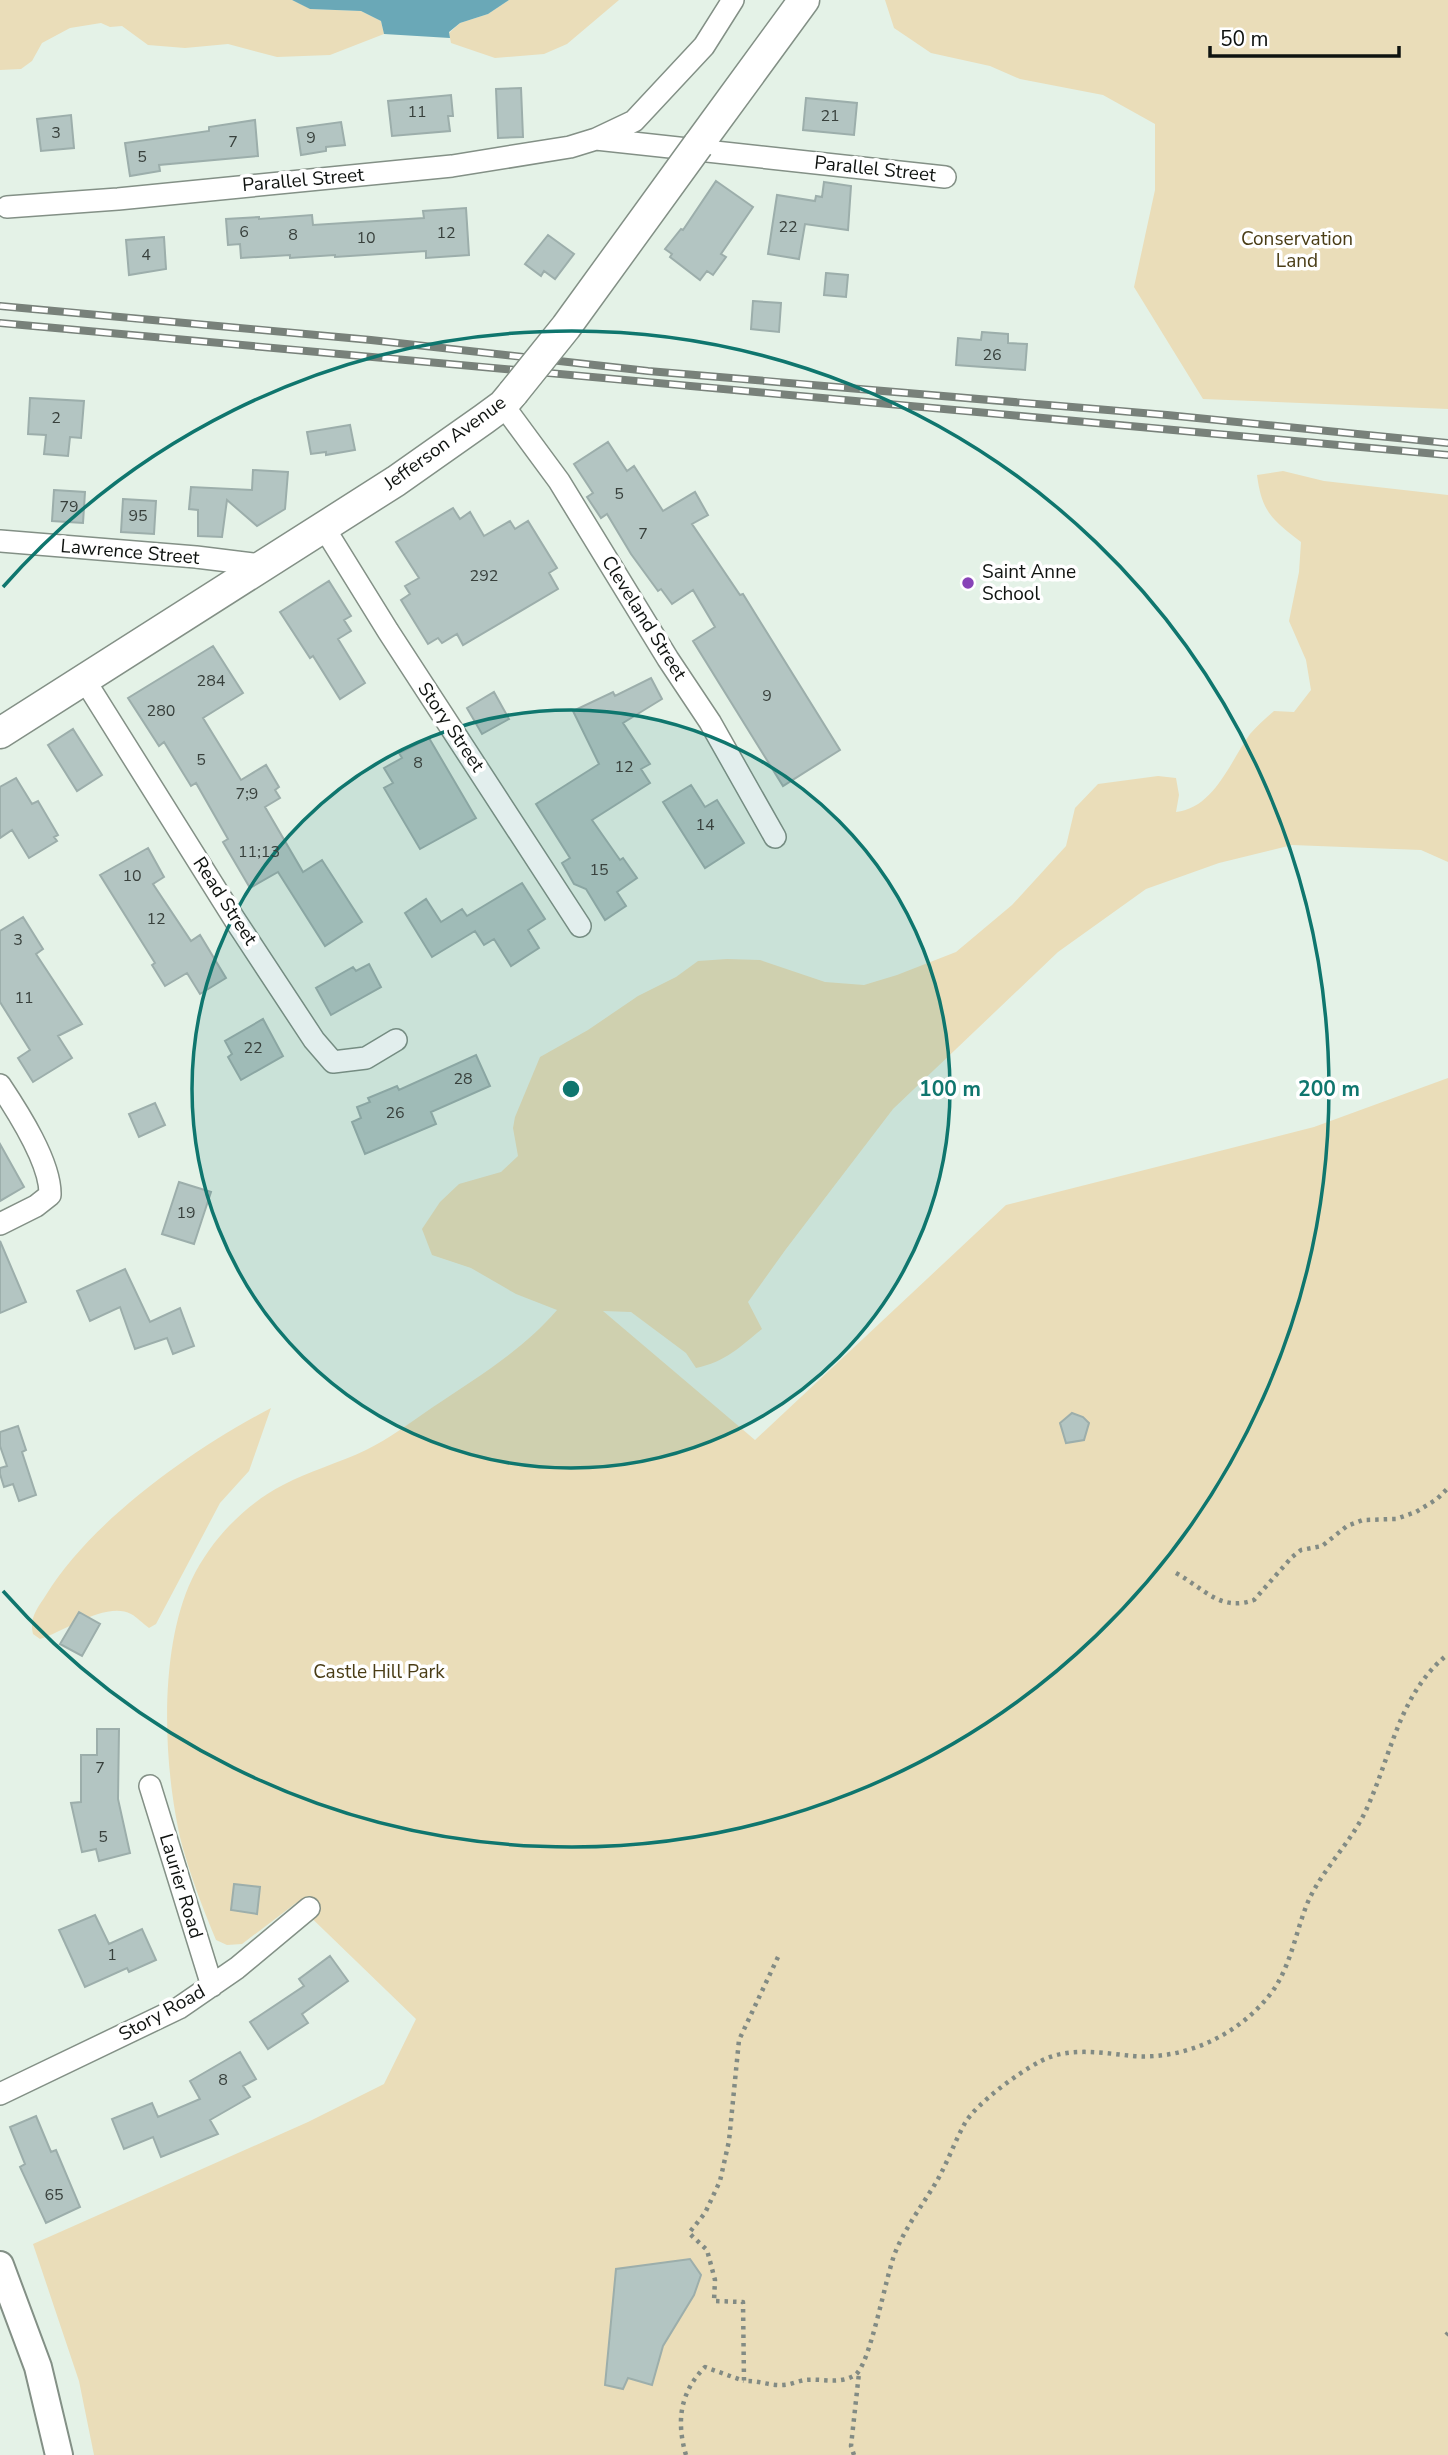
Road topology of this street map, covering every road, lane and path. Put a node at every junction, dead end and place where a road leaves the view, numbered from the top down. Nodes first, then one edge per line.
1 (733, 0) edge
2 (804, 0) edge
3 (596, 139) junction
4 (945, 177) dead end
5 (7, 206) dead end
6 (508, 399) junction
7 (323, 526) junction
8 (0, 541) edge
9 (261, 565) junction
10 (84, 680) junction
11 (0, 733) edge
12 (775, 838) dead end
13 (580, 926) dead end
14 (396, 1040) dead end
15 (0, 1085) edge
16 (0, 1224) edge
17 (1448, 1488) edge
18 (1176, 1573) dead end
19 (1448, 1654) edge
20 (150, 1786) dead end
21 (309, 1908) dead end
22 (778, 1957) dead end
23 (212, 1986) junction
24 (0, 2094) edge
25 (3, 2282) edge
26 (859, 2372) junction
27 (744, 2381) junction
28 (59, 2455) edge
29 (685, 2455) edge
30 (854, 2455) edge

1 - 3 street, Parallel Street
2 - 6 main road, Jefferson Avenue, bridge
3 - 4 street, Parallel Street
3 - 5 street, Parallel Street
6 - 7 main road, Jefferson Avenue
6 - 12 street, Cleveland Street
7 - 9 main road, Jefferson Avenue
7 - 13 street, Story Street
8 - 9 street, Lawrence Street
9 - 10 main road, Jefferson Avenue
10 - 11 main road, Jefferson Avenue
10 - 14 street, Read Street
15 - 16 street
17 - 18 path
19 - 26 path
20 - 23 street, Laurier Road
21 - 23 street, Story Road
22 - 27 path
23 - 24 street, Story Road
25 - 28 street
26 - 27 path
26 - 30 path
27 - 29 path

